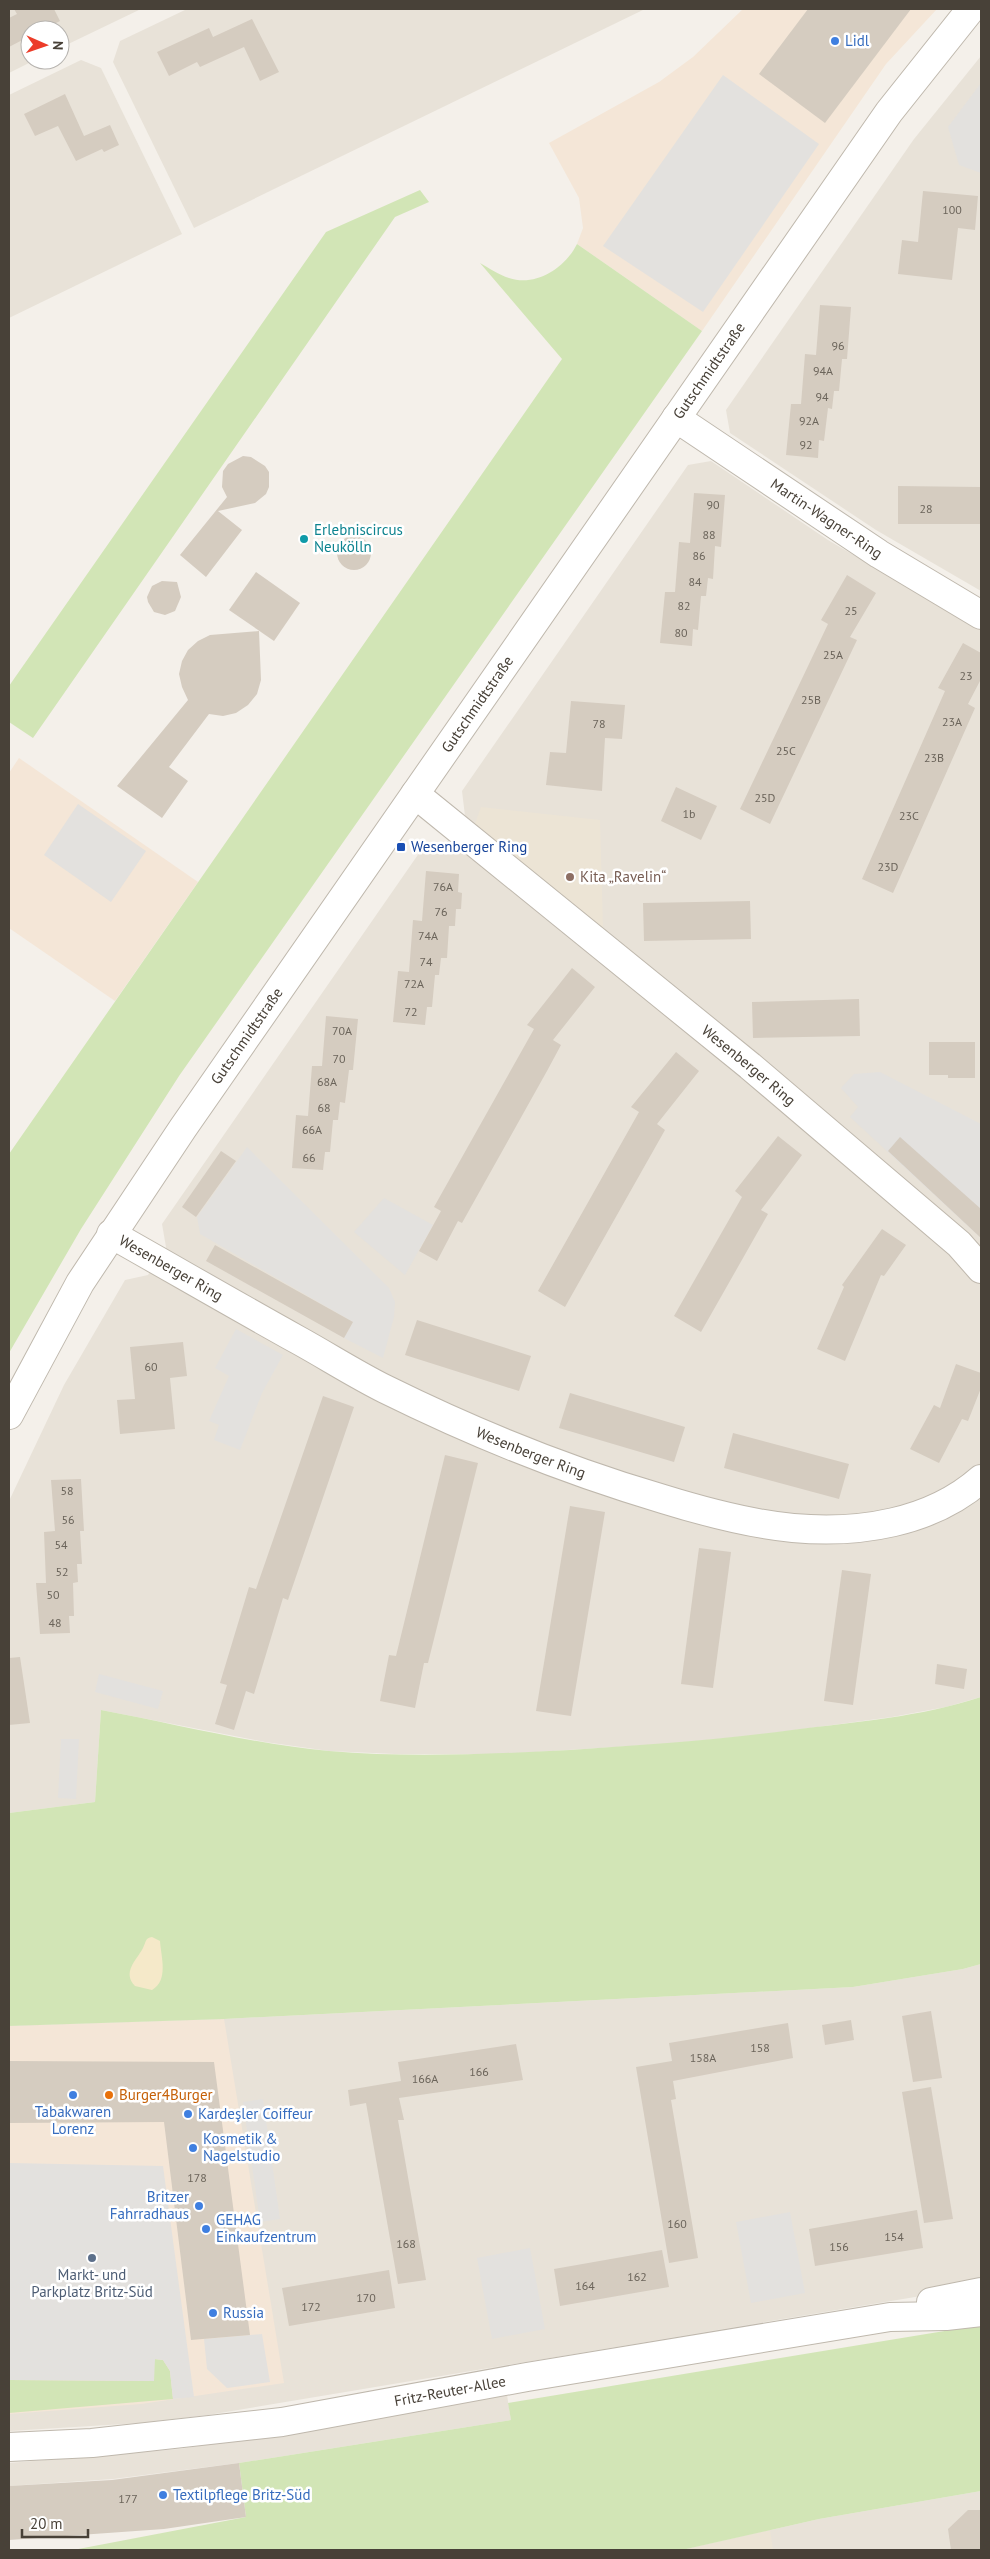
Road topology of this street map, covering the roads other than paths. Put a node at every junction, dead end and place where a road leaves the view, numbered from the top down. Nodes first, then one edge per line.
1 (971, 9) edge
2 (676, 418) junction
3 (981, 615) edge
4 (415, 794) junction
5 (112, 1234) junction
6 (981, 1269) edge
7 (9, 1415) edge
8 (981, 1478) edge
9 (981, 2292) edge
10 (981, 2312) edge
11 (890, 2317) junction
12 (9, 2447) edge

1 - 2 street, Gutschmidtstraße
2 - 3 street, Martin-Wagner-Ring
2 - 4 street, Gutschmidtstraße
4 - 5 street, Gutschmidtstraße
4 - 6 street, Wesenberger Ring
5 - 7 street, Gutschmidtstraße
5 - 8 street, Wesenberger Ring
9 - 11 street, Fritz-Reuter-Allee
10 - 11 street, Fritz-Reuter-Allee
11 - 12 street, Fritz-Reuter-Allee

